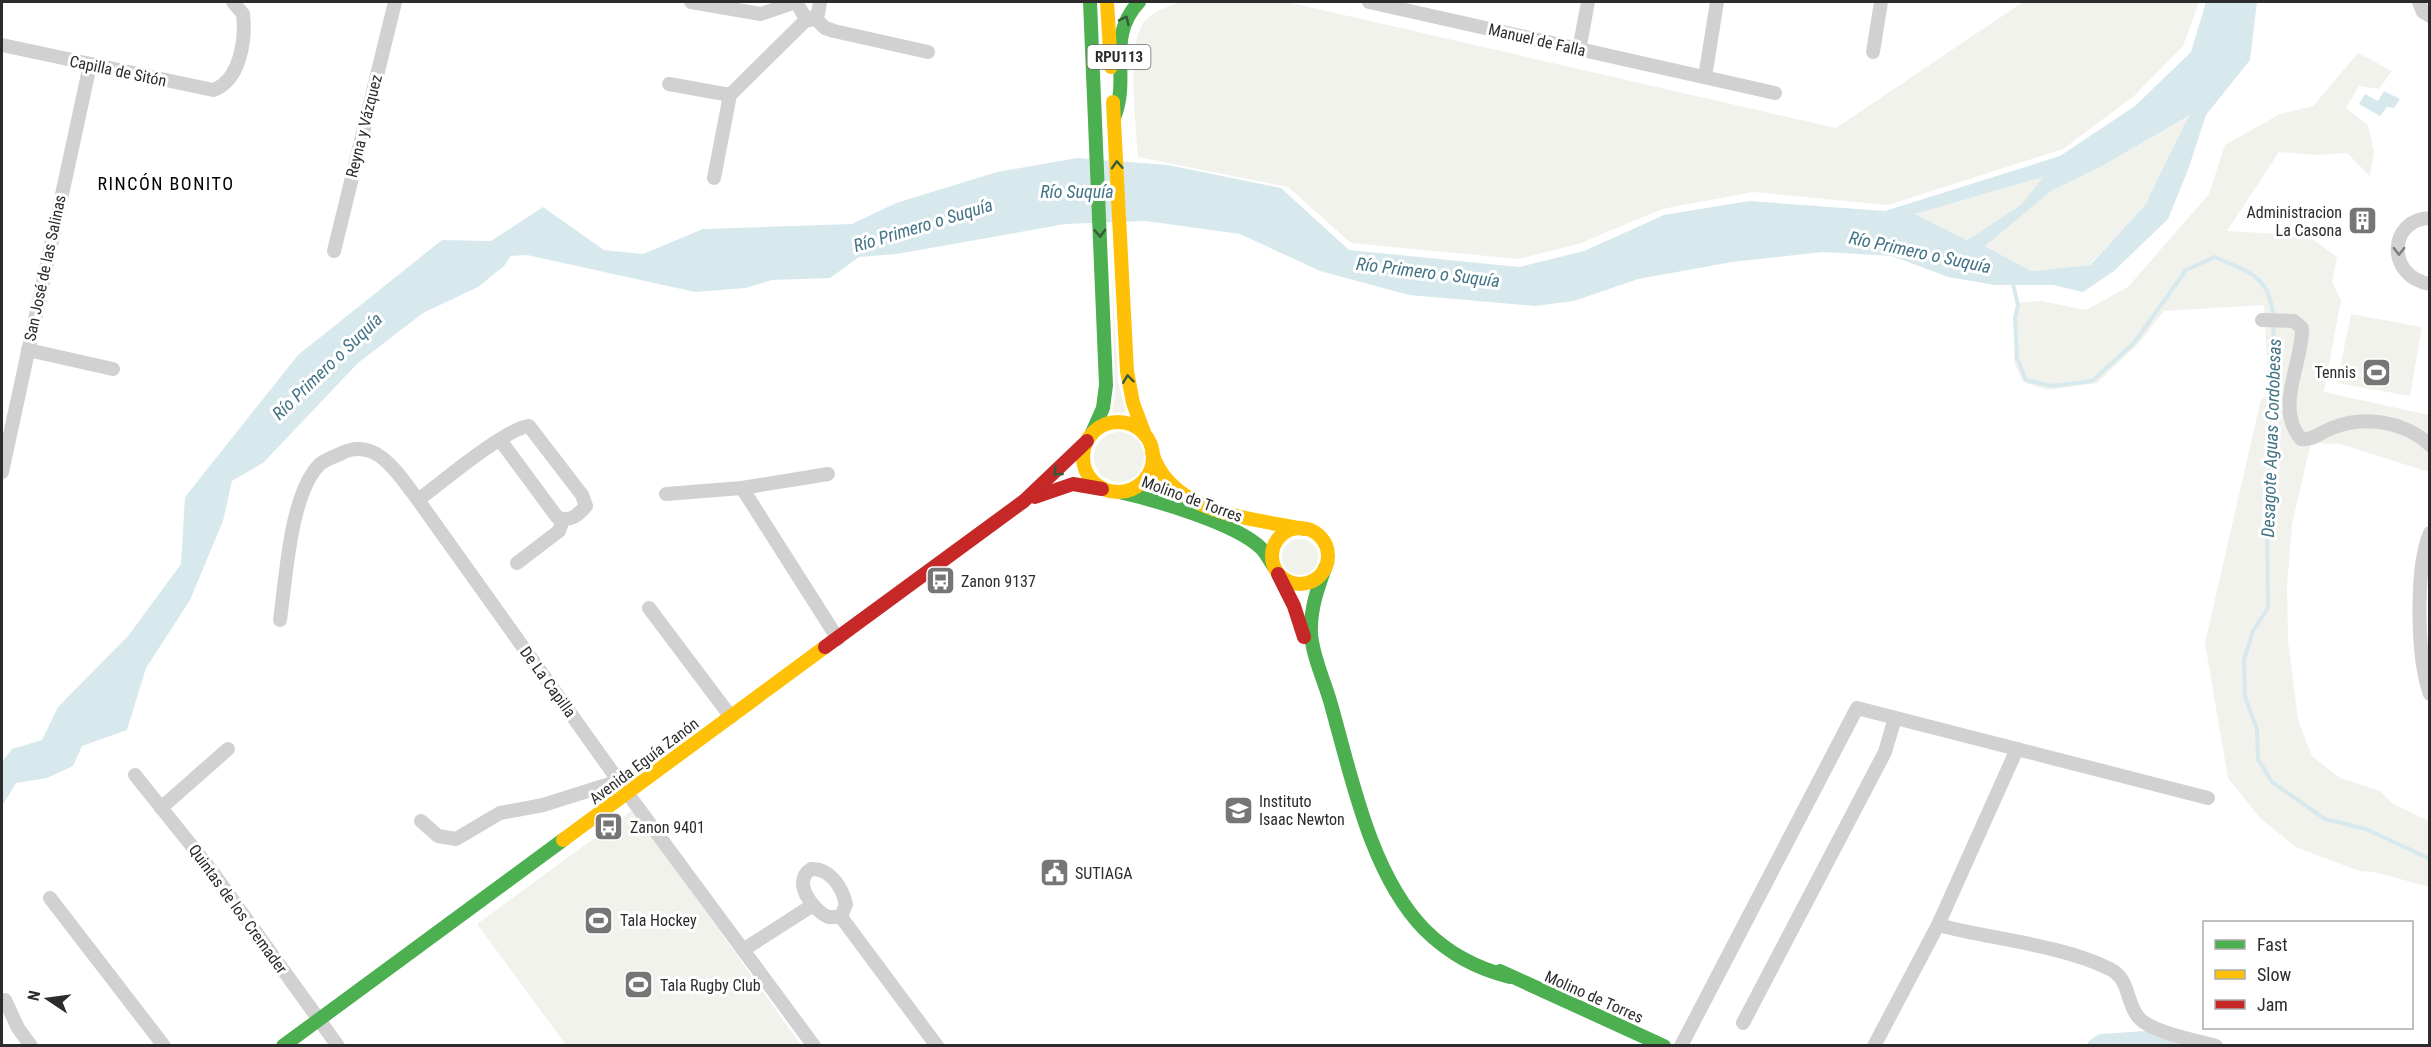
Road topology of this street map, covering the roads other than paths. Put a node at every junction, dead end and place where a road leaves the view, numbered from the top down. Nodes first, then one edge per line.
1 (394, 2) edge
2 (691, 2) edge
3 (796, 2) edge
4 (820, 2) edge
5 (1090, 2) edge
6 (1107, 2) edge
7 (1139, 2) edge
8 (1369, 2) edge
9 (1588, 2) edge
10 (1718, 2) edge
11 (1881, 2) edge
12 (2419, 2) edge
13 (236, 5) edge
14 (2430, 16) edge
15 (811, 19) junction
16 (2, 45) edge
17 (1579, 50) junction
18 (928, 52) dead end
19 (1873, 52) dead end
20 (90, 65) junction
21 (1705, 77) junction
22 (669, 84) dead end
23 (1775, 93) dead end
24 (730, 95) junction
25 (1115, 125) junction
26 (714, 178) dead end
27 (2430, 218) edge
28 (334, 251) dead end
29 (2430, 284) edge
30 (2263, 320) dead end
31 (28, 350) junction
32 (113, 369) dead end
33 (1145, 435) junction
34 (1089, 438) junction
35 (500, 440) junction
36 (2430, 445) edge
37 (1151, 448) junction
38 (2, 472) edge
39 (828, 474) dead end
40 (742, 488) junction
41 (1113, 491) junction
42 (666, 494) dead end
43 (418, 500) junction
44 (1024, 501) junction
45 (563, 520) junction
46 (1304, 529) junction
47 (2430, 533) edge
48 (517, 562) dead end
49 (1325, 568) junction
50 (1276, 571) junction
51 (649, 608) dead end
52 (280, 620) dead end
53 (838, 639) junction
54 (2430, 694) edge
55 (731, 717) junction
56 (1895, 718) junction
57 (1338, 735) junction
58 (228, 749) dead end
59 (2017, 749) junction
60 (135, 776) dead end
61 (619, 781) junction
62 (628, 794) junction
63 (2208, 798) dead end
64 (161, 808) junction
65 (421, 820) dead end
66 (50, 898) dead end
67 (813, 905) junction
68 (841, 916) junction
69 (1938, 925) junction
70 (743, 950) junction
71 (5, 1000) dead end
72 (318, 1020) junction
73 (1743, 1023) dead end
74 (31, 1046) edge
75 (164, 1046) edge
76 (283, 1046) edge
77 (338, 1046) edge
78 (814, 1046) edge
79 (937, 1046) edge
80 (1664, 1046) edge
81 (1682, 1046) edge
82 (1875, 1046) edge
83 (2216, 1046) edge

1 - 28 street, Reyna y Vázquez
2 - 3 street
3 - 15 street
4 - 15 street
5 -> 34 main road, RPU113
6 - 25 main road, RPU113
25 -> 7 main road, RPU113
8 - 17 street, Manuel de Falla
9 - 17 street
10 - 21 street
11 - 19 street
12 - 14 street
13 - 20 street, Capilla de Sitón
15 - 18 street
15 - 24 street
16 - 20 street, Capilla de Sitón
17 - 21 street, Manuel de Falla
20 - 31 street, San José de las Salinas
21 - 23 street, Manuel de Falla
22 - 24 street
24 - 26 street
33 -> 25 main road, RPU113
27 -> 29 street
30 - 36 street
31 - 32 street
31 - 38 street, San José de las Salinas
33 - 34 main road
33 - 37 main road, RPU113
34 - 41 main road, RPU113
34 -> 44 main road, Avenida Eguía Zanón
35 - 43 street
35 - 45 street
35 - 45 street
37 - 41 main road
37 - 46 main road, Molino de Torres / RPU113
39 - 40 street
40 - 42 street
40 - 53 street
41 - 44 main road, Avenida Eguía Zanón
41 - 50 main road, Molino de Torres / RPU113
43 - 52 street, De La Capilla
43 - 61 street, De La Capilla
44 - 53 main road, Avenida Eguía Zanón
45 - 48 street
46 - 49 main road, RPU113
46 - 50 main road
47 - 54 street
49 - 50 main road
49 - 57 main road, Molino de Torres / RPU113
50 - 57 main road, Molino de Torres / RPU113
51 - 55 street
53 - 55 main road, Avenida Eguía Zanón
55 - 62 main road, Avenida Eguía Zanón
56 - 59 street
56 - 73 street
56 - 81 street
57 - 80 main road, Molino de Torres / RPU113
58 - 64 street
59 - 63 street
59 - 69 street
60 - 64 street, Quintas de los Cremader
61 - 62 street, De La Capilla
61 - 65 street
62 - 70 street, De La Capilla
62 - 72 main road, Avenida Eguía Zanón
64 - 72 street, Quintas de los Cremader
66 - 75 street
67 - 68 street
67 - 68 street
67 - 70 street
68 - 79 street
69 - 82 street
69 - 83 street
70 - 78 street, De La Capilla
71 - 74 street
72 - 76 main road, Avenida Eguía Zanón
72 - 77 street, Quintas de los Cremader

